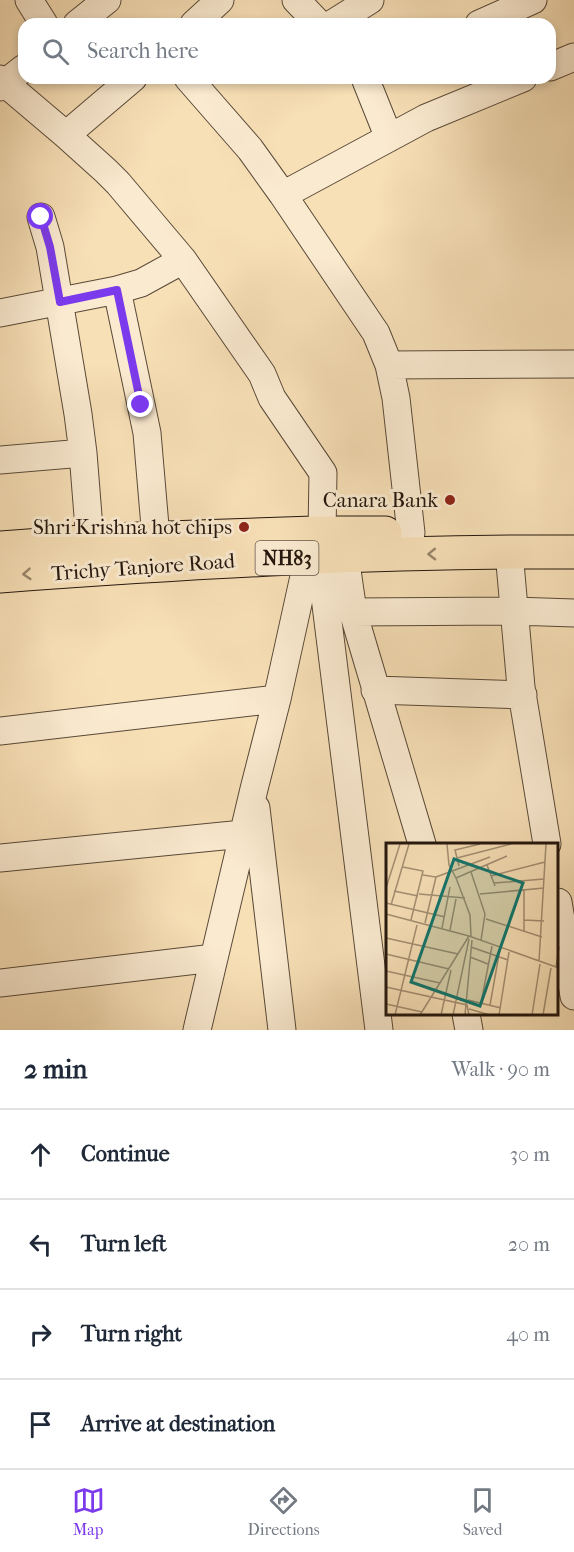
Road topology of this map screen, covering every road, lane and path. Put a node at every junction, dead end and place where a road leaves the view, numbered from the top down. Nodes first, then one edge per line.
1 (29, 0) edge
2 (107, 0) edge
3 (220, 0) edge
4 (296, 0) edge
5 (370, 0) edge
6 (533, 0) edge
7 (40, 18) edge
8 (85, 18) edge
9 (200, 18) edge
10 (313, 18) edge
11 (342, 18) edge
12 (492, 18) edge
13 (574, 57) edge
14 (556, 64) edge
15 (7, 79) edge
16 (126, 84) edge
17 (193, 84) edge
18 (367, 84) edge
19 (508, 84) edge
20 (66, 135) junction
21 (388, 138) junction
22 (283, 195) junction
23 (41, 217) dead end
24 (183, 260) junction
25 (117, 290) junction
26 (60, 302) junction
27 (0, 313) edge
28 (390, 364) junction
29 (574, 364) edge
30 (83, 453) junction
31 (0, 460) edge
32 (574, 531) edge
33 (411, 532) junction
34 (156, 538) junction
35 (90, 542) junction
36 (322, 547) junction
37 (0, 548) edge
38 (509, 552) junction
39 (574, 552) edge
40 (0, 576) edge
41 (514, 611) junction
42 (353, 612) junction
43 (574, 613) edge
44 (375, 690) junction
45 (523, 695) junction
46 (277, 699) junction
47 (0, 731) edge
48 (254, 789) junction
49 (243, 834) junction
50 (422, 843) edge
51 (547, 843) edge
52 (0, 858) edge
53 (559, 908) edge
54 (214, 958) junction
55 (0, 983) edge
56 (574, 996) edge
57 (574, 1006) edge
58 (559, 1007) edge
59 (466, 1015) edge
60 (198, 1030) edge
61 (282, 1030) edge
62 (380, 1030) edge
63 (469, 1030) edge

1 - 7 street
2 - 8 street
3 - 9 street
4 - 10 street
5 - 11 street
6 - 12 street
13 - 14 street
15 - 20 street
16 - 20 street
17 - 22 street
18 - 21 street
19 - 21 street
20 - 24 street
21 - 22 street
22 - 28 street
23 - 26 street
24 - 25 street
24 - 36 street
25 - 26 street
25 - 34 street
26 - 27 street
26 - 30 street
28 - 29 street
28 - 33 street
30 - 31 street
30 - 35 street
32 - 33 highway, Trichy Tanjore Road / NH83
33 - 36 highway, Trichy Tanjore Road / NH83
34 - 35 highway, Trichy Tanjore Road / NH83
34 - 36 highway, Trichy Tanjore Road / NH83
35 - 37 highway, Trichy Tanjore Road / NH83
38 -> 36 highway, Trichy Tanjore Road / NH83
36 -> 40 highway, Trichy Tanjore Road / NH83
36 - 42 street
36 - 46 street
36 - 62 street
38 - 39 highway, Trichy Tanjore Road / NH83
38 - 41 street
41 - 42 street
41 - 43 street
41 - 45 street
42 - 44 street
44 - 45 street
44 - 50 street
45 - 51 street
46 - 47 street
46 - 48 street
48 - 49 street
48 - 61 street
49 - 52 street
49 - 54 street
53 - 56 street
54 - 55 street
54 - 60 street
57 - 58 street
59 - 63 street

